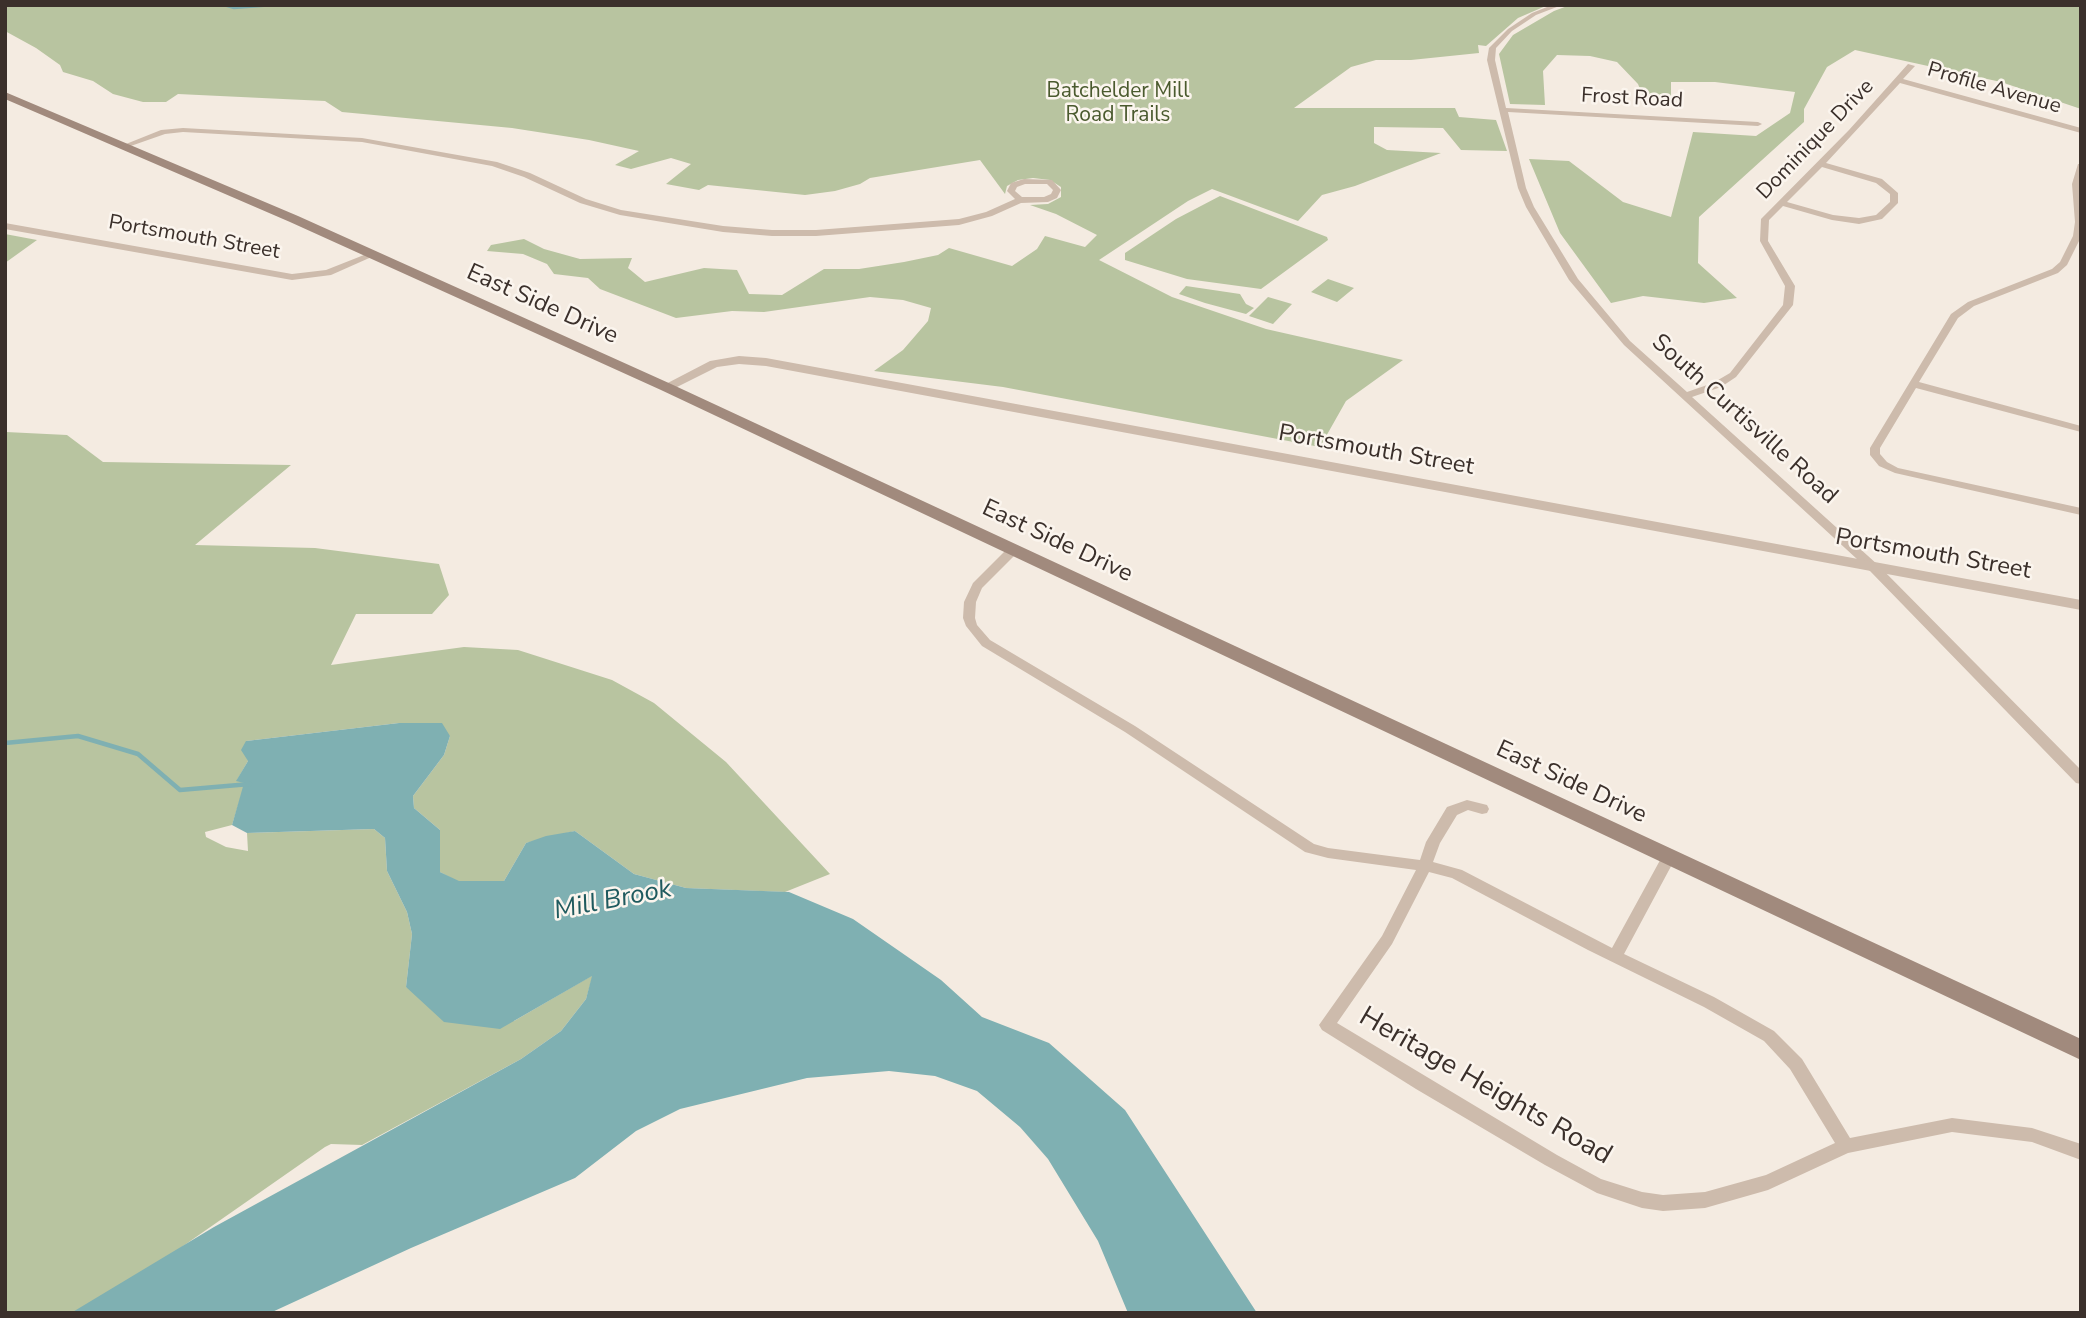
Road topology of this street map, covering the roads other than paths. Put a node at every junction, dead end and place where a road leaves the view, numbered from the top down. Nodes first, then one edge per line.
1 (1559, 5) edge
2 (1911, 66) dead end
3 (1898, 80) junction
4 (5, 95) edge
5 (1505, 110) junction
6 (1758, 124) dead end
7 (2081, 131) edge
8 (125, 146) junction
9 (1821, 163) junction
10 (2081, 166) edge
11 (1020, 200) junction
12 (1782, 203) junction
13 (5, 226) edge
14 (372, 255) junction
15 (1914, 384) junction
16 (666, 387) junction
17 (1684, 396) junction
18 (2081, 429) edge
19 (2081, 512) edge
20 (1014, 549) junction
21 (1874, 568) junction
22 (2081, 605) edge
23 (2081, 779) edge
24 (1482, 809) dead end
25 (1669, 857) junction
26 (1425, 866) junction
27 (1615, 957) junction
28 (2081, 1051) edge
29 (1846, 1146) junction
30 (2081, 1152) edge

1 - 5 street, South Curtisville Road
2 - 3 street, Dominique Drive
3 - 7 street, Profile Avenue
3 - 9 street, Dominique Drive
4 - 8 main road, East Side Drive
5 - 6 street, Frost Road
5 - 17 street, South Curtisville Road
8 - 11 street
8 - 14 main road, East Side Drive
9 - 12 street, Dominique Drive
9 - 12 street
10 - 15 street
11 - 11 street
12 - 17 street, Dominique Drive
13 - 14 street, Portsmouth Street
14 - 16 main road, East Side Drive
15 - 18 street
15 - 19 street
16 - 20 main road, East Side Drive
16 - 21 street, Portsmouth Street
17 - 21 street, South Curtisville Road
20 - 25 main road, East Side Drive
20 - 26 street
21 - 22 street, Portsmouth Street
21 - 23 street, South Curtisville Road
24 - 26 street
25 - 27 street
25 - 28 main road, East Side Drive
26 - 27 street
26 - 29 street, Heritage Heights Road
27 - 29 street
29 - 30 street

